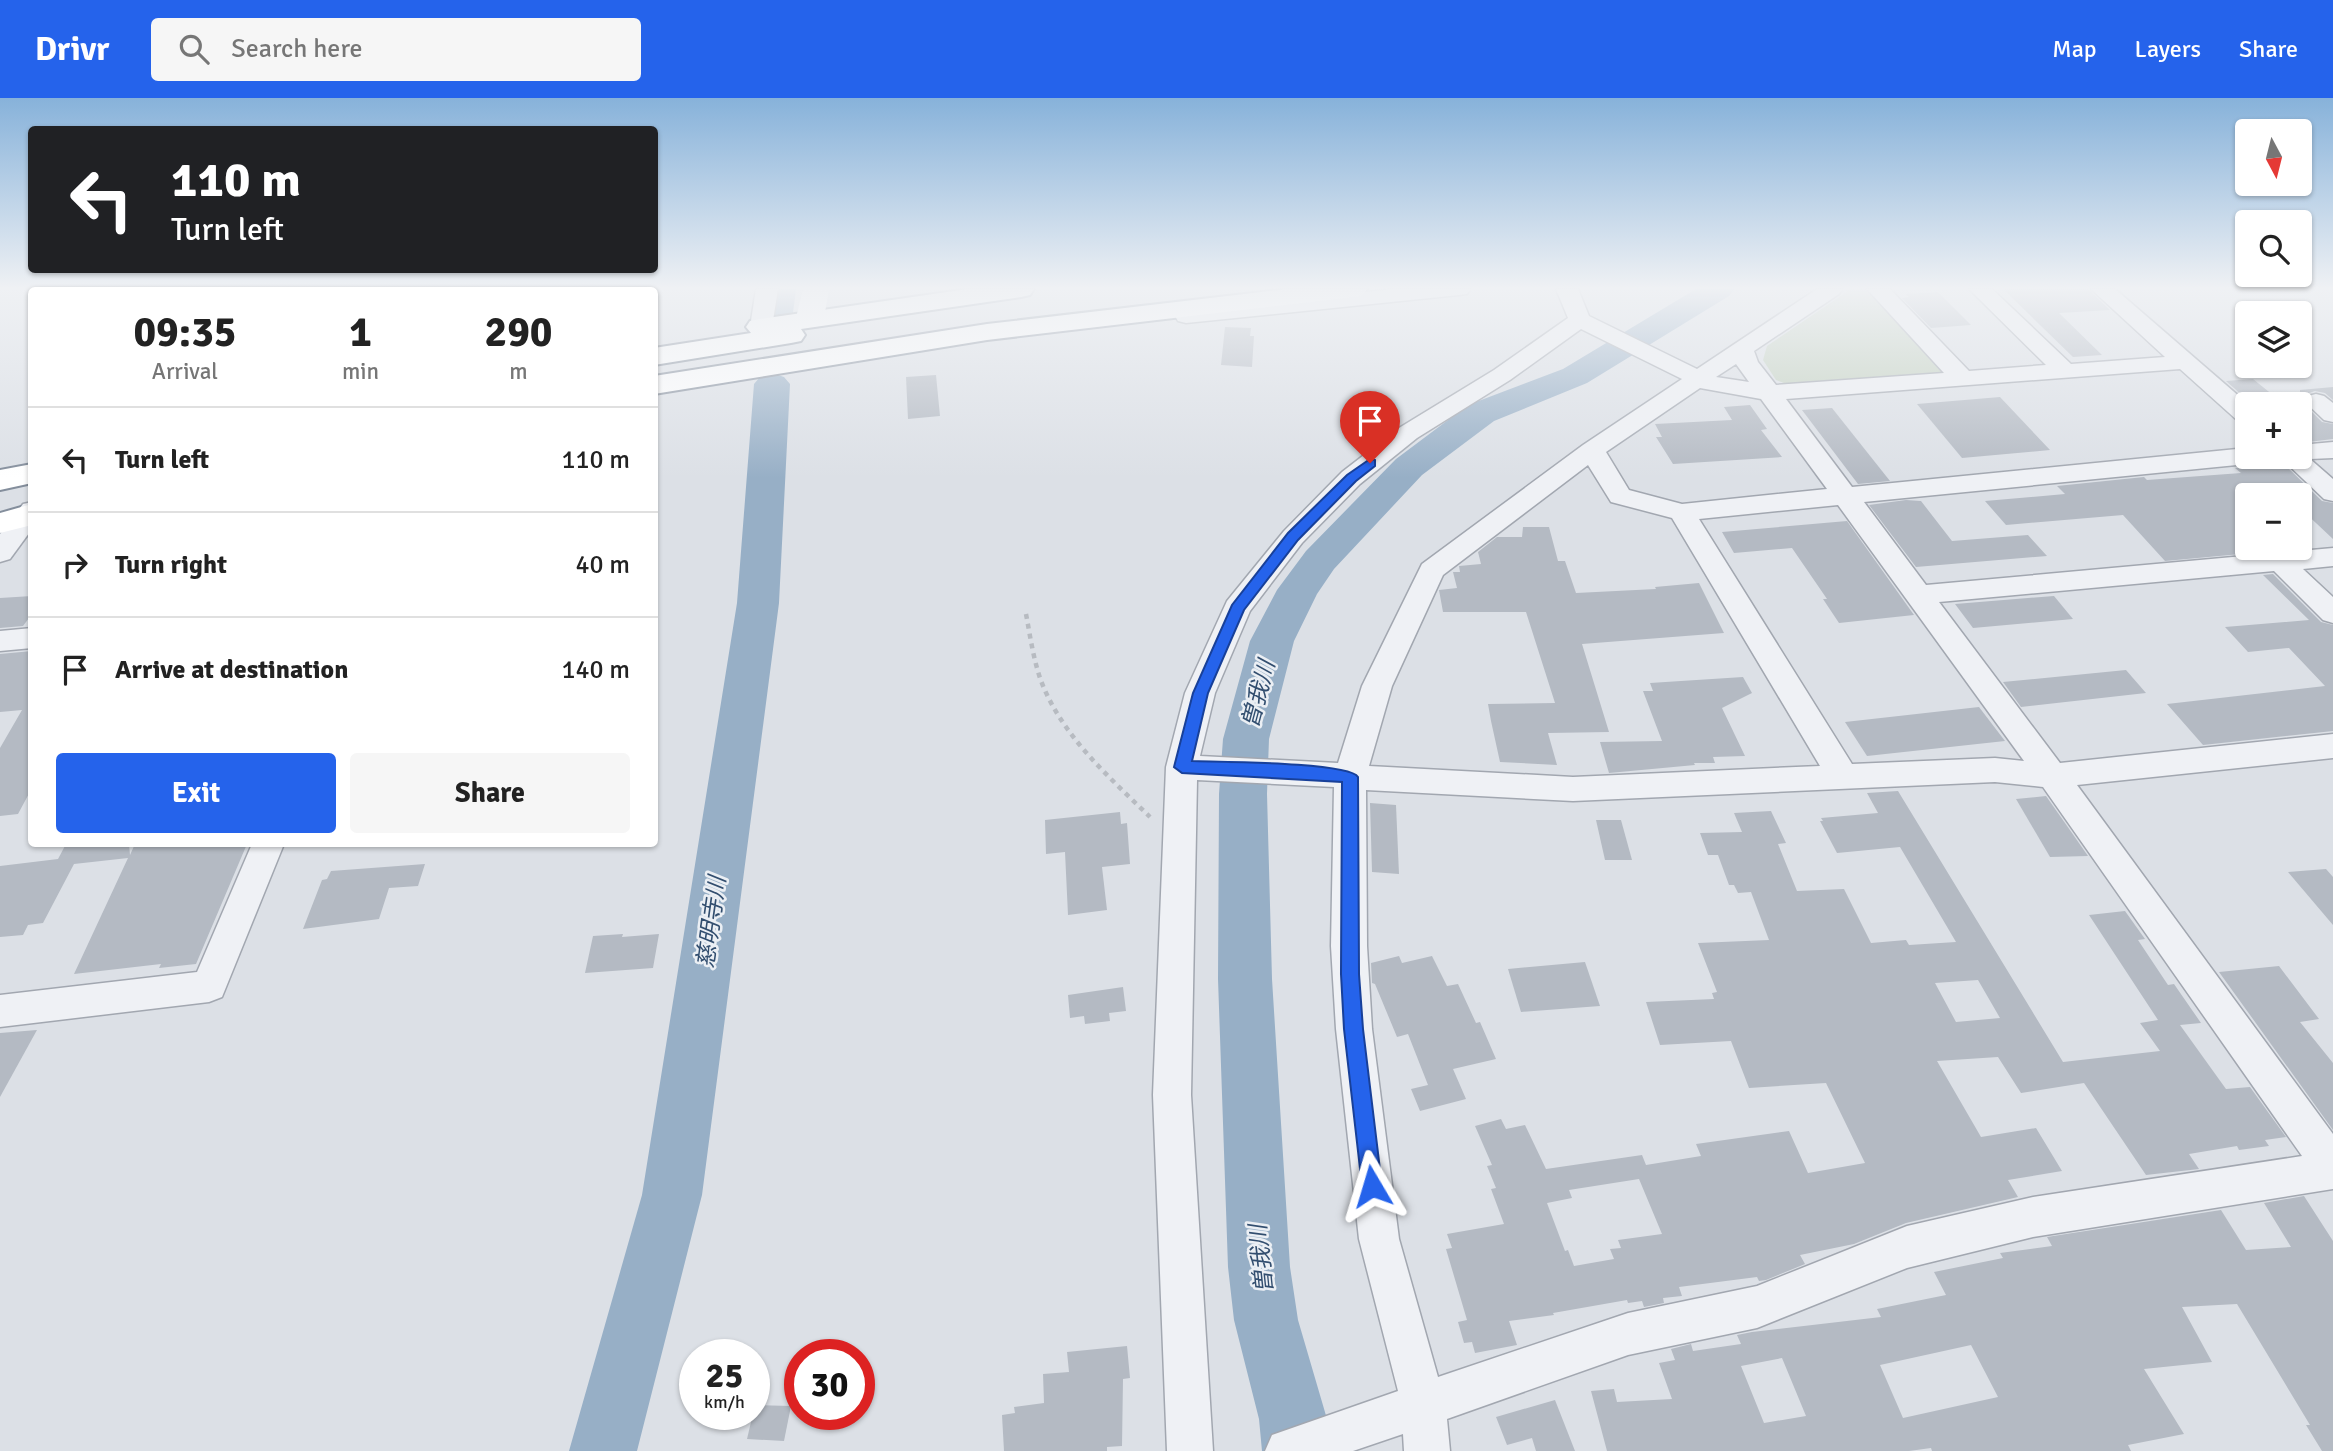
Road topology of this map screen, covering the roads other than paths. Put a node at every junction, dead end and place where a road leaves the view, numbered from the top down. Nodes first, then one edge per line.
1 (683, 352) edge
2 (773, 352) edge
3 (860, 352) edge
4 (1536, 352) edge
5 (1646, 352) edge
6 (1736, 352) edge
7 (1743, 352) edge
8 (1938, 352) edge
9 (2045, 352) edge
10 (2174, 352) edge
11 (658, 356) edge
12 (2185, 362) junction
13 (658, 369) edge
14 (2065, 371) junction
15 (1692, 375) junction
16 (1963, 379) junction
17 (658, 384) edge
18 (1770, 393) junction
19 (2235, 406) edge
20 (1592, 450) junction
21 (2333, 450) edge
22 (2312, 451) edge
23 (2235, 457) edge
24 (2307, 469) edge
25 (28, 473) edge
26 (0, 480) edge
27 (0, 493) edge
28 (2333, 493) edge
29 (1844, 494) junction
30 (22, 508) edge
31 (1682, 512) junction
32 (0, 553) edge
33 (2333, 557) edge
34 (2280, 562) junction
35 (1918, 595) junction
36 (2333, 613) edge
37 (28, 638) edge
38 (0, 641) edge
39 (2333, 746) edge
40 (1182, 767) junction
41 (1337, 775) junction
42 (2051, 776) junction
43 (1843, 778) junction
44 (267, 847) edge
45 (0, 1011) edge
46 (2333, 1169) edge
47 (1423, 1402) junction
48 (1190, 1451) edge
49 (1289, 1451) edge
50 (1427, 1451) edge

1 - 11 main road
2 - 13 main road
3 - 17 main road
4 - 40 street
5 - 15 street
6 - 15 street
7 - 18 street
8 - 16 street
9 - 14 street
10 - 12 street
12 - 14 street
12 - 19 street
14 - 16 street
15 - 18 street
15 - 20 street
16 - 18 street
18 - 29 street
20 - 31 street
20 - 41 street
21 - 22 street
23 - 29 street
24 - 28 street
25 - 26 main road
27 - 30 main road
29 - 31 street
29 - 35 street
30 - 32 street
31 - 43 street
33 - 34 street
34 - 35 street
34 - 36 street
35 - 42 street
37 - 38 street
39 - 42 street
40 - 41 street
40 - 48 street
41 - 43 street
41 - 47 street
42 - 43 street
42 - 46 street
44 - 45 street
46 - 47 street
47 - 49 street
47 - 50 street

